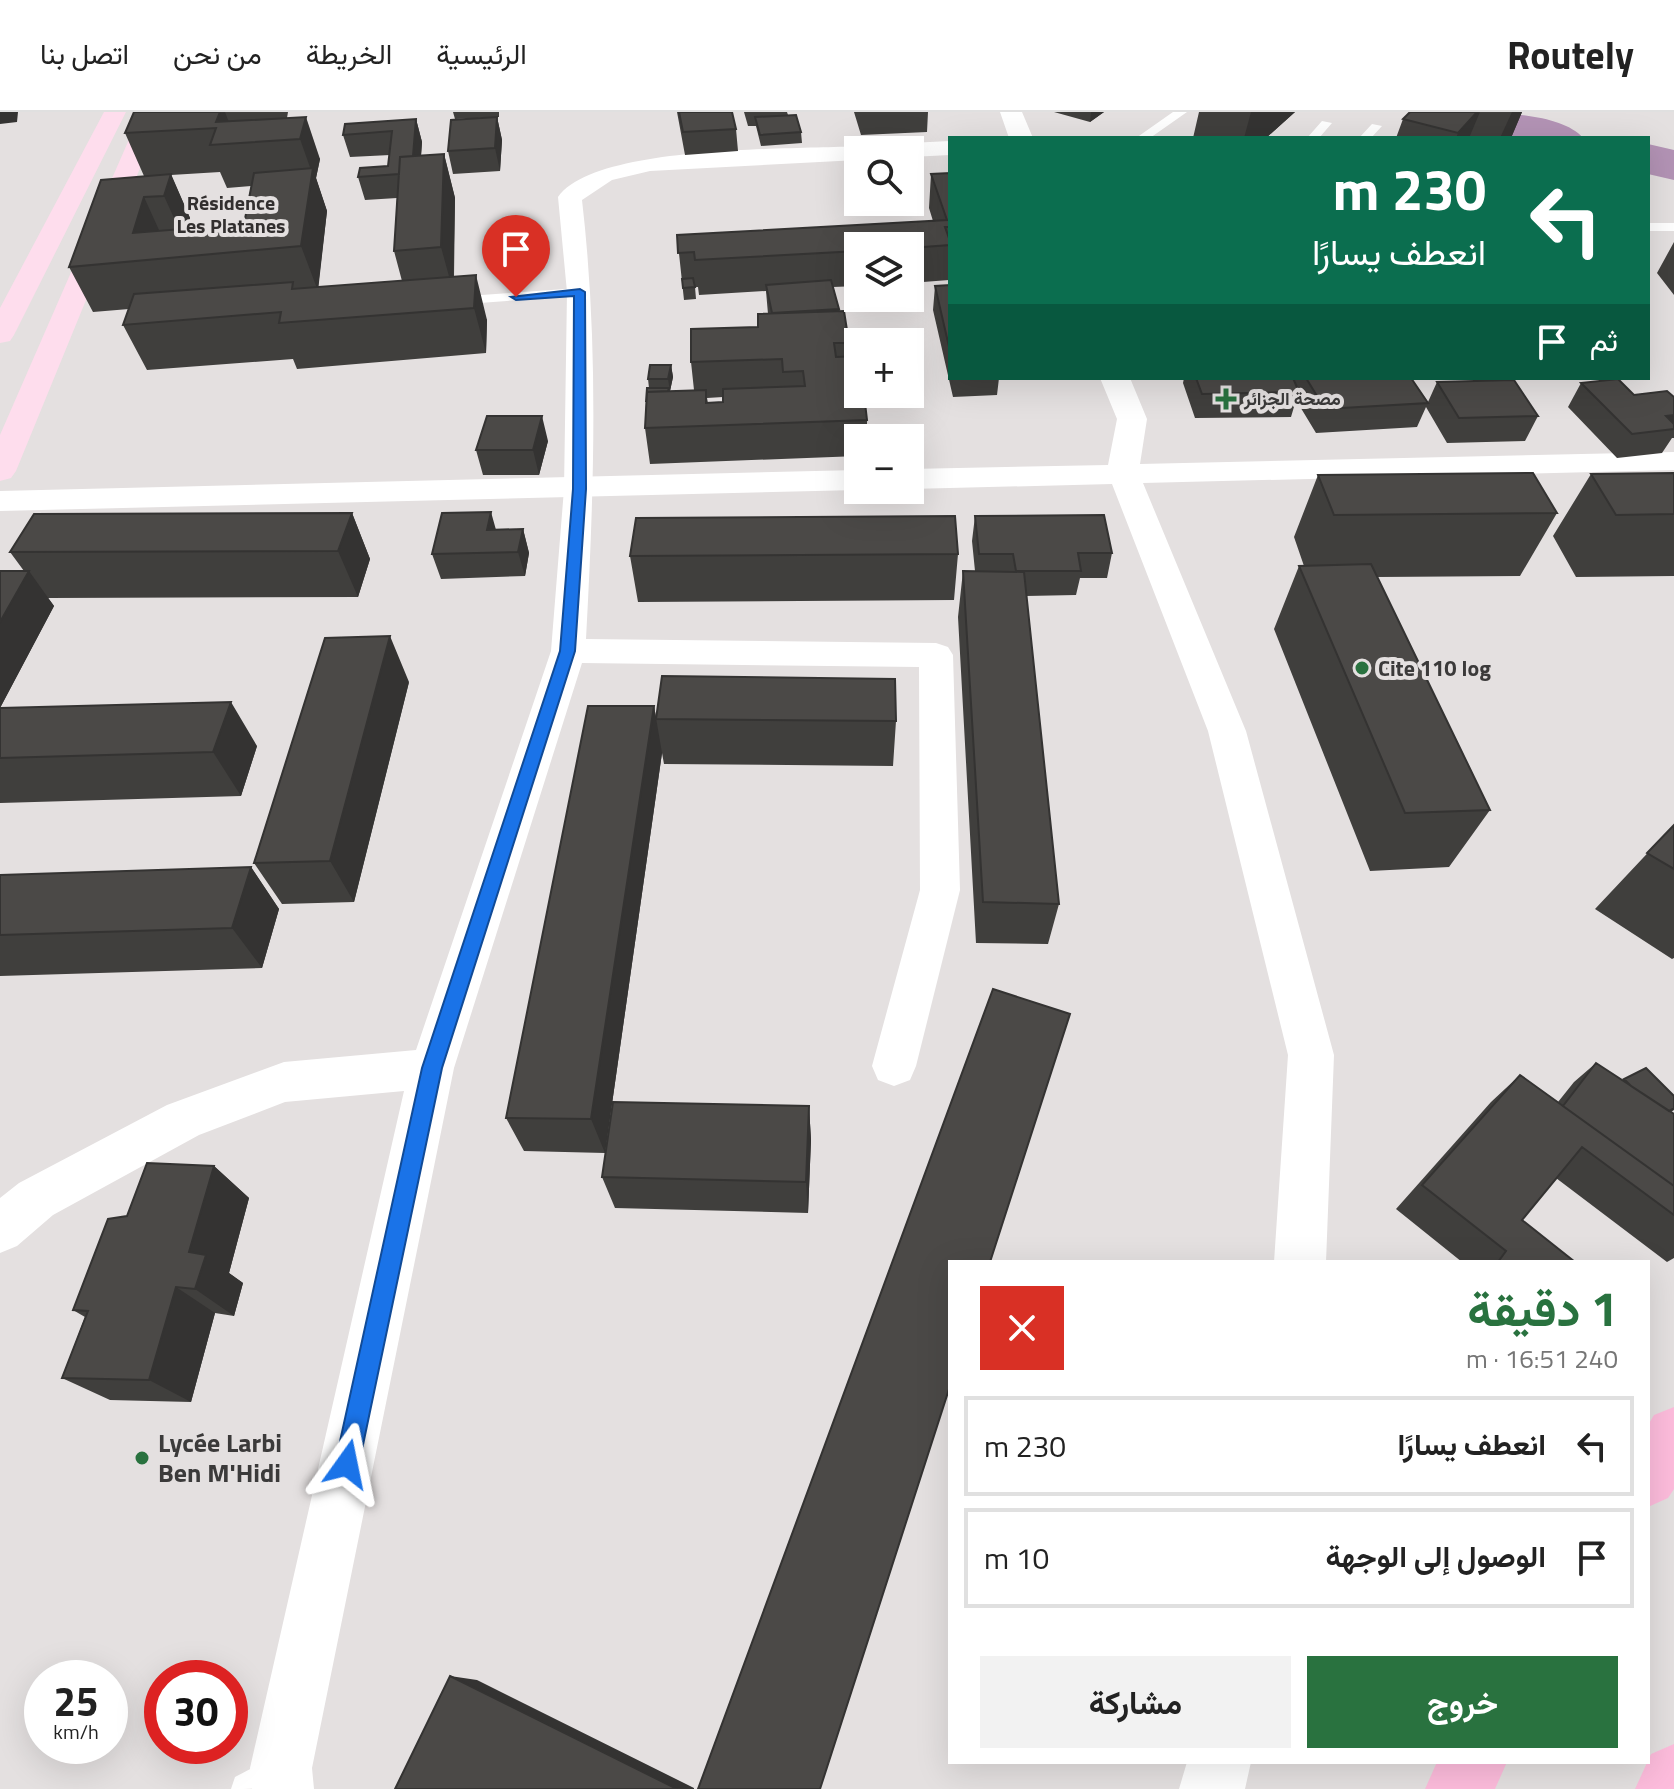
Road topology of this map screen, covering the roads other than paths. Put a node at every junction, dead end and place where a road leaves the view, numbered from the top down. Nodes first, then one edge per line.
1 (115, 112) edge
2 (152, 112) edge
3 (1011, 112) edge
4 (1181, 112) edge
5 (1326, 123) dead end
6 (1376, 126) dead end
7 (1020, 136) edge
8 (1145, 136) edge
9 (1315, 136) edge
10 (1367, 136) edge
11 (948, 148) edge
12 (924, 149) edge
13 (844, 154) edge
14 (1650, 227) edge
15 (1674, 227) edge
16 (580, 292) junction
17 (437, 302) edge
18 (0, 335) edge
19 (1116, 380) edge
20 (1674, 461) edge
21 (0, 471) edge
22 (1123, 472) junction
23 (924, 479) edge
24 (844, 480) edge
25 (579, 489) junction
26 (0, 501) edge
27 (568, 651) junction
28 (894, 1066) dead end
29 (432, 1068) junction
30 (0, 1229) edge
31 (1300, 1260) edge
32 (1674, 1435) edge
33 (1650, 1475) edge
34 (1218, 1764) edge
35 (1474, 1764) edge
36 (1674, 1777) edge
37 (282, 1779) edge
38 (247, 1789) edge
39 (1212, 1789) edge
40 (1458, 1789) edge
41 (1668, 1789) edge

1 - 18 main road
2 - 21 main road
3 - 7 street
4 - 8 lane
5 - 9 lane
6 - 10 lane
11 - 12 street
13 - 16 street
14 - 15 lane
16 - 17 lane
16 - 25 street
19 - 22 street
20 - 22 street
22 - 23 street
22 - 31 street
24 - 25 street
25 - 26 street
25 - 27 street
27 - 28 street
27 - 29 street
29 - 30 street
29 - 37 street
32 - 33 main road
34 - 39 street
35 - 40 main road
36 - 41 main road
37 - 38 lane

